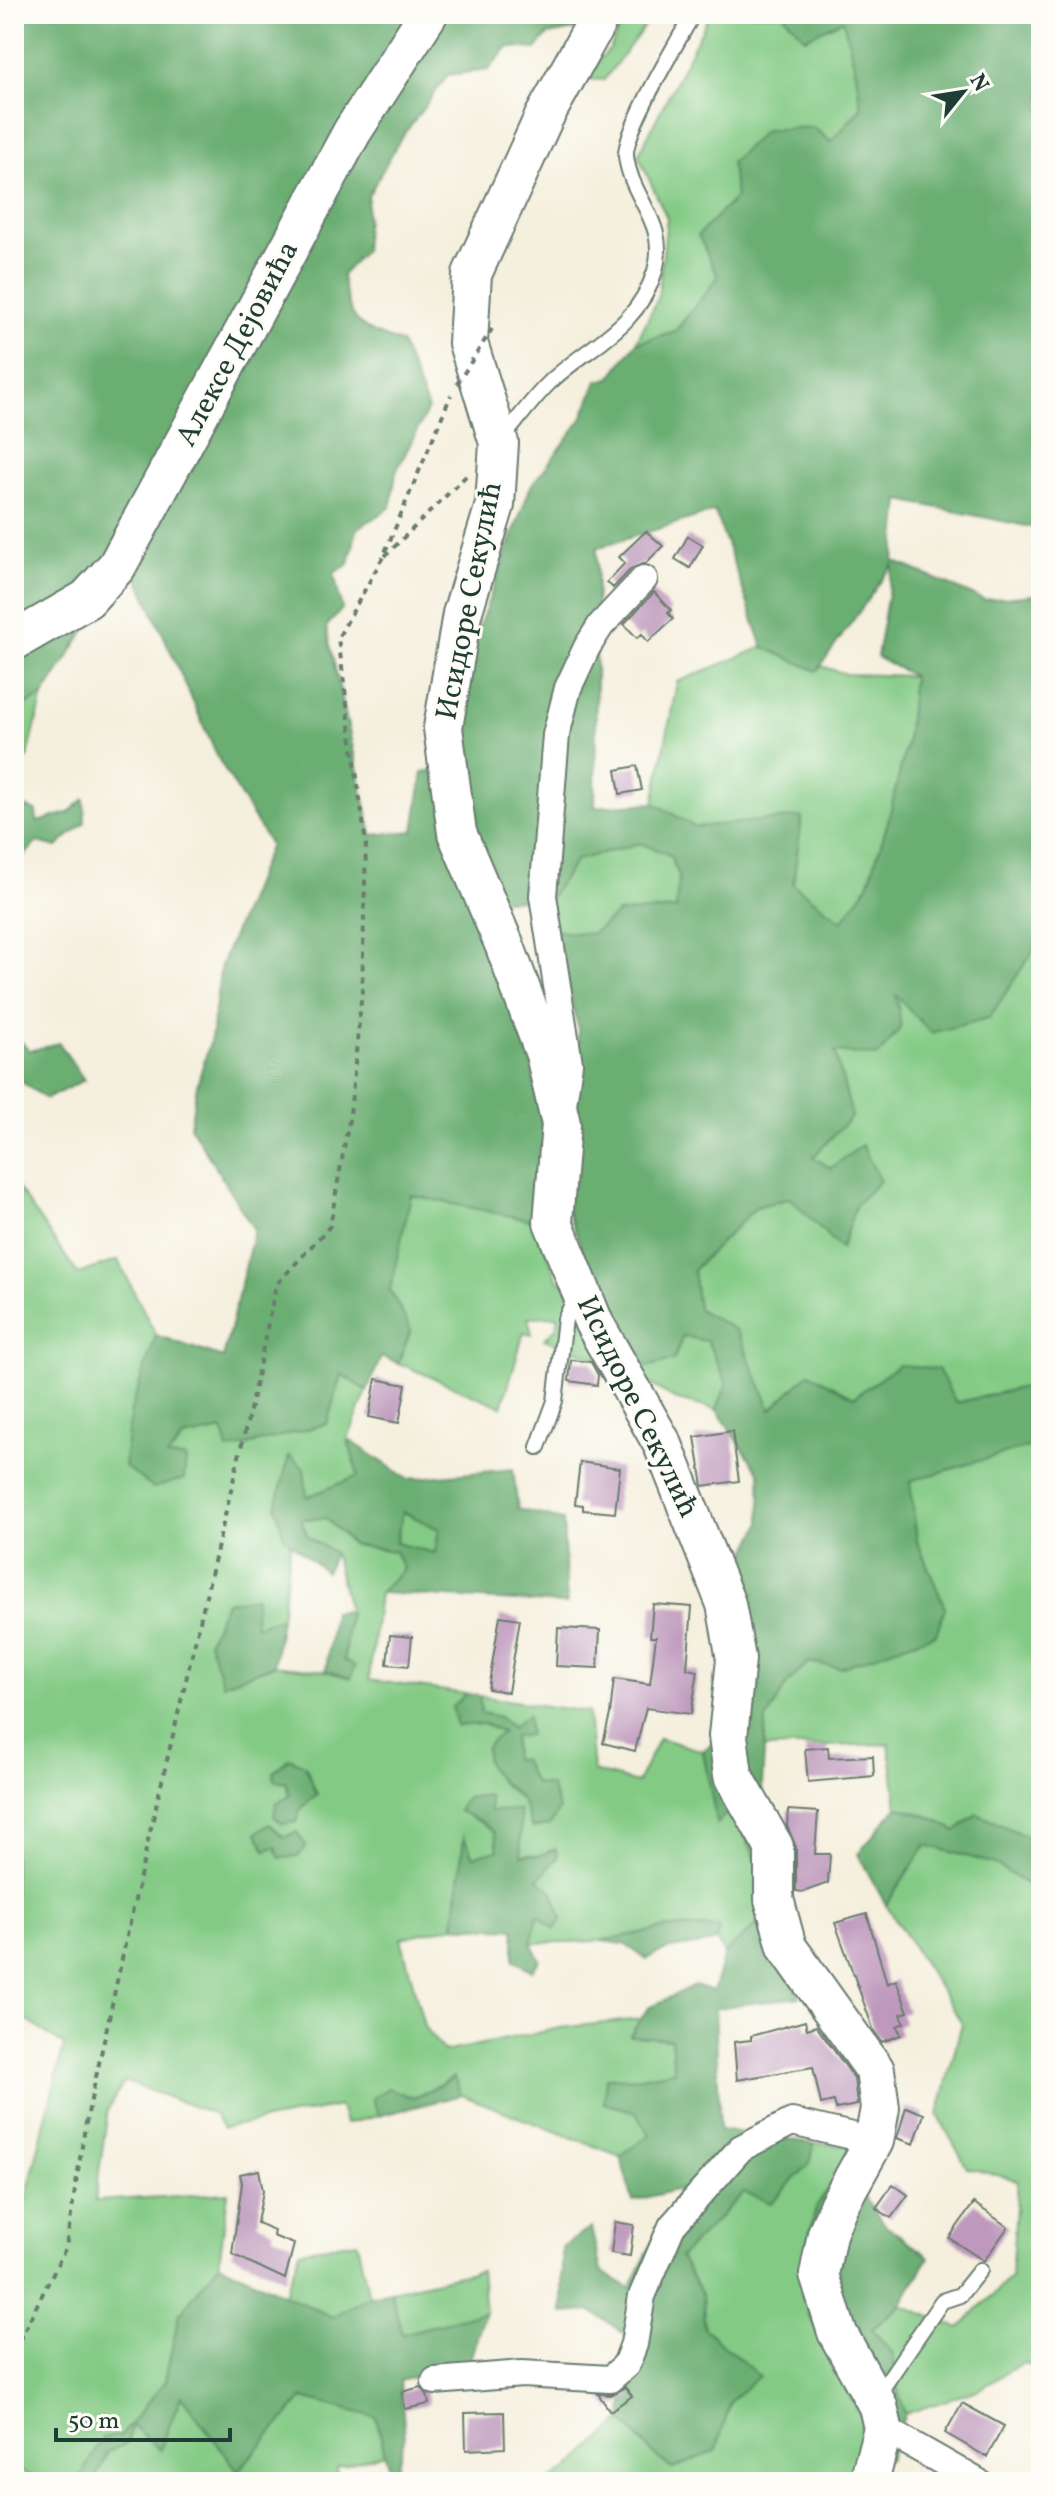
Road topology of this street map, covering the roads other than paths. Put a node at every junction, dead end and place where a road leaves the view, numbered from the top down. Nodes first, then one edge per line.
1 (428, 14) edge
2 (601, 14) edge
3 (693, 14) edge
4 (499, 443) junction
5 (644, 579) dead end
6 (14, 641) edge
7 (561, 1124) junction
8 (580, 1288) junction
9 (538, 1447) dead end
10 (874, 2141) junction
11 (980, 2270) dead end
12 (435, 2381) dead end
13 (879, 2414) junction
14 (869, 2482) edge
15 (978, 2482) edge

1 - 6 street, Алексе Дејовића
2 - 4 street
3 - 4 lane
4 - 7 street, Исидоре Секулић
5 - 7 street, Исидоре Секулић
7 - 8 street, Исидоре Секулић
8 - 9 lane
8 - 10 street, Исидоре Секулић
10 - 12 street
10 - 13 street, Исидоре Секулић
11 - 13 lane
13 - 14 street
13 - 15 street

